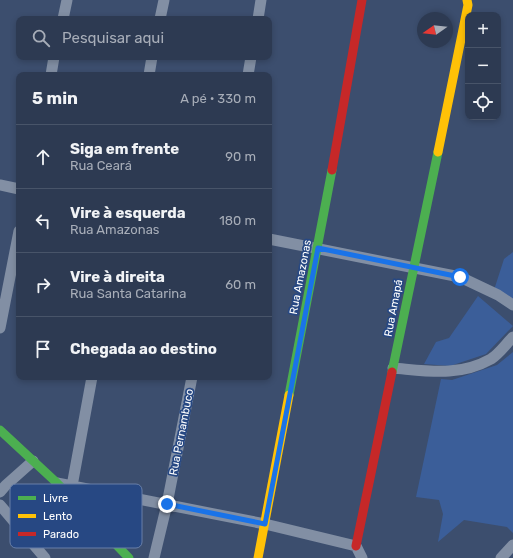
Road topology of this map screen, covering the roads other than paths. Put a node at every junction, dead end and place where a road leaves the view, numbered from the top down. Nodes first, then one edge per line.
1 (67, 0) edge
2 (164, 0) edge
3 (261, 0) edge
4 (362, 0) edge
5 (467, 2) edge
6 (64, 16) edge
7 (161, 16) edge
8 (258, 16) edge
9 (54, 60) edge
10 (151, 60) edge
11 (250, 60) edge
12 (52, 72) edge
13 (149, 72) edge
14 (248, 72) edge
15 (0, 185) edge
16 (16, 188) edge
17 (272, 240) edge
18 (16, 246) edge
19 (318, 248) junction
20 (413, 267) junction
21 (513, 305) edge
22 (0, 328) edge
23 (513, 337) edge
24 (393, 368) junction
25 (91, 380) edge
26 (191, 380) edge
27 (0, 430) edge
28 (33, 460) junction
29 (57, 483) joint
30 (62, 484) edge
31 (72, 484) edge
32 (0, 492) edge
33 (142, 499) edge
34 (167, 504) junction
35 (0, 505) edge
36 (10, 517) edge
37 (265, 524) junction
38 (513, 545) edge
39 (356, 546) junction
40 (37, 548) edge
41 (119, 548) edge
42 (45, 558) edge
43 (129, 558) edge
44 (154, 558) edge
45 (258, 558) edge
46 (362, 558) edge
47 (501, 558) edge

1 - 6 street
2 - 7 street
3 - 8 street
4 - 19 street, Rua Amazonas
5 - 20 street, Rua Amapá
9 - 12 street
10 - 13 street
11 - 14 street
15 - 16 street
17 - 19 street
18 - 22 street
19 - 20 street
19 - 37 street, Rua Amazonas
20 - 21 street
20 - 24 street, Rua Amapá
23 - 24 street
24 - 39 street, Rua Amapá
25 - 31 street
26 - 34 street, Rua Pernambuco
27 - 28 street
28 - 29 street
28 - 32 street
29 - 30 street
33 - 34 street
34 - 37 street
34 - 44 street, Rua Pernambuco
35 - 36 street
37 - 39 street
37 - 45 street, Rua Amazonas
38 - 47 street
39 - 46 street
40 - 42 street
41 - 43 street

